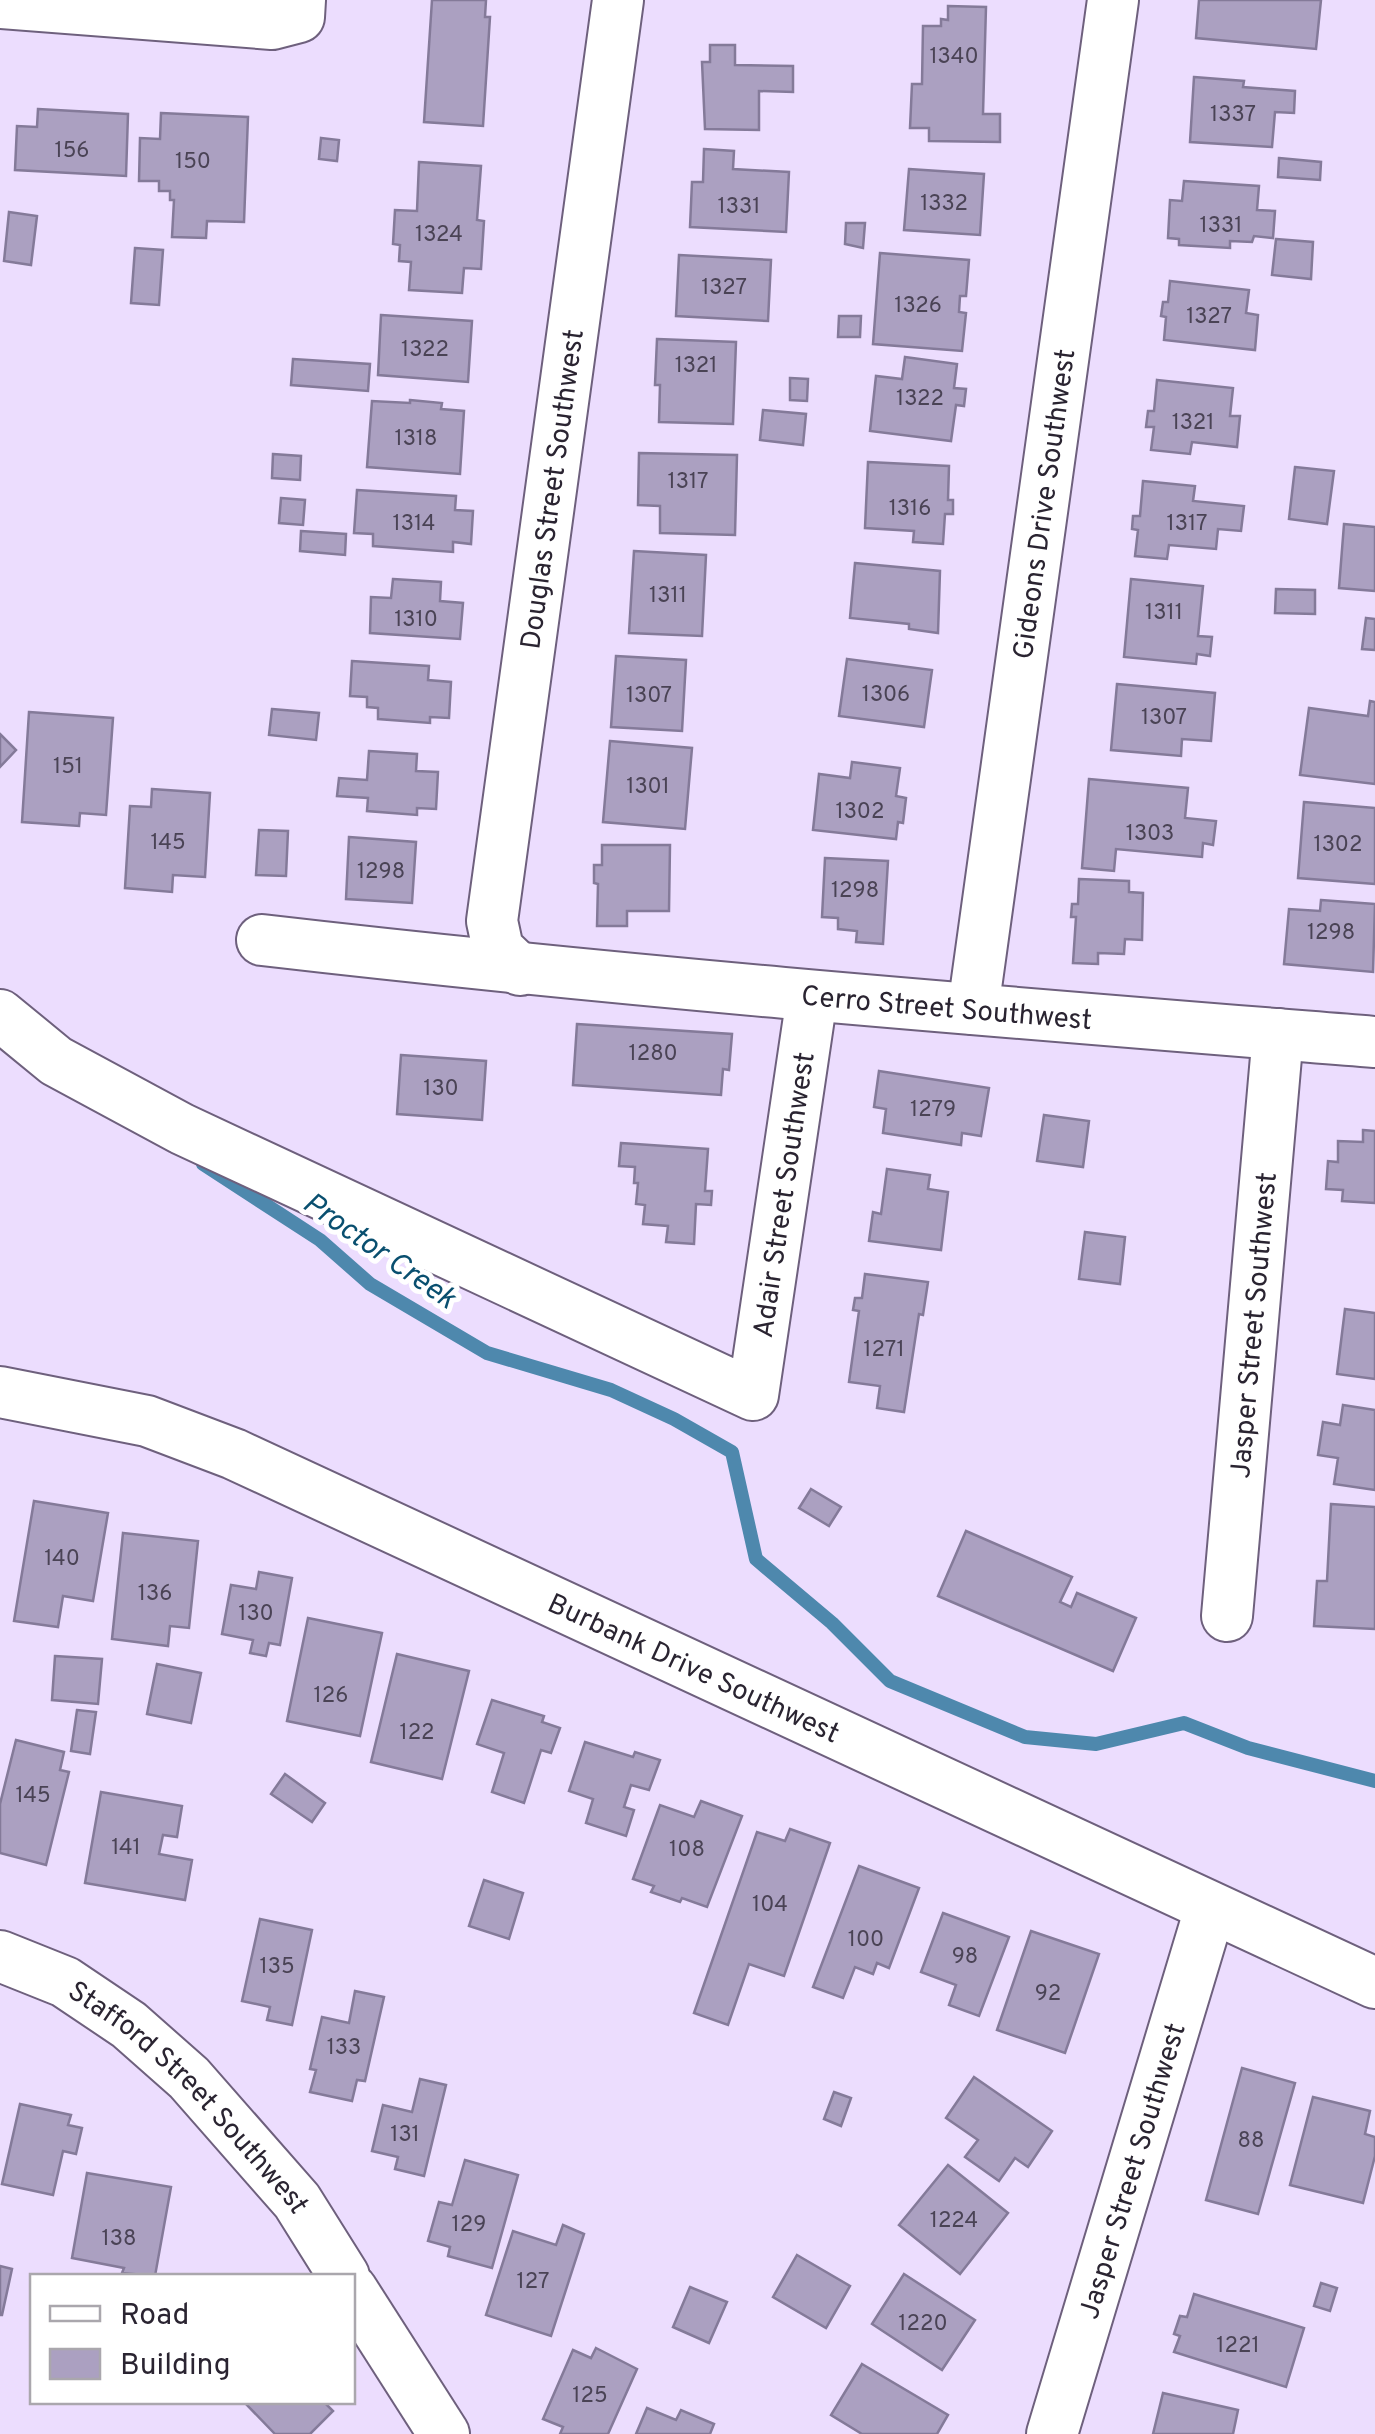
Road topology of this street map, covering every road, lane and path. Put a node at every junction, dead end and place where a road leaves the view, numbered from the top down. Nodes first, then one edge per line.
1 (300, 0) edge
2 (618, 0) edge
3 (1112, 0) edge
4 (0, 3) edge
5 (262, 940) dead end
6 (520, 970) junction
7 (812, 997) junction
8 (972, 1009) junction
9 (0, 1015) edge
10 (1278, 1034) junction
11 (1375, 1042) edge
12 (0, 1392) edge
13 (1228, 1616) dead end
14 (1210, 1909) junction
15 (0, 1956) edge
16 (1375, 1983) edge
17 (343, 2274) edge
18 (355, 2295) edge
19 (444, 2434) edge
20 (1052, 2434) edge

1 - 4 street
2 - 6 street, Douglas Street Southwest
3 - 8 street, Gideons Drive Southwest
5 - 6 street, Cerro Street Southwest
6 - 7 street, Cerro Street Southwest
7 - 8 street, Cerro Street Southwest
7 - 9 street, Adair Street Southwest
8 - 10 street, Cerro Street Southwest
10 - 11 street, Cerro Street Southwest
10 - 13 street, Jasper Street Southwest
12 - 14 street, Burbank Drive Southwest
14 - 16 street, Burbank Drive Southwest
14 - 20 street, Jasper Street Southwest
15 - 17 street, Stafford Street Southwest
18 - 19 street

